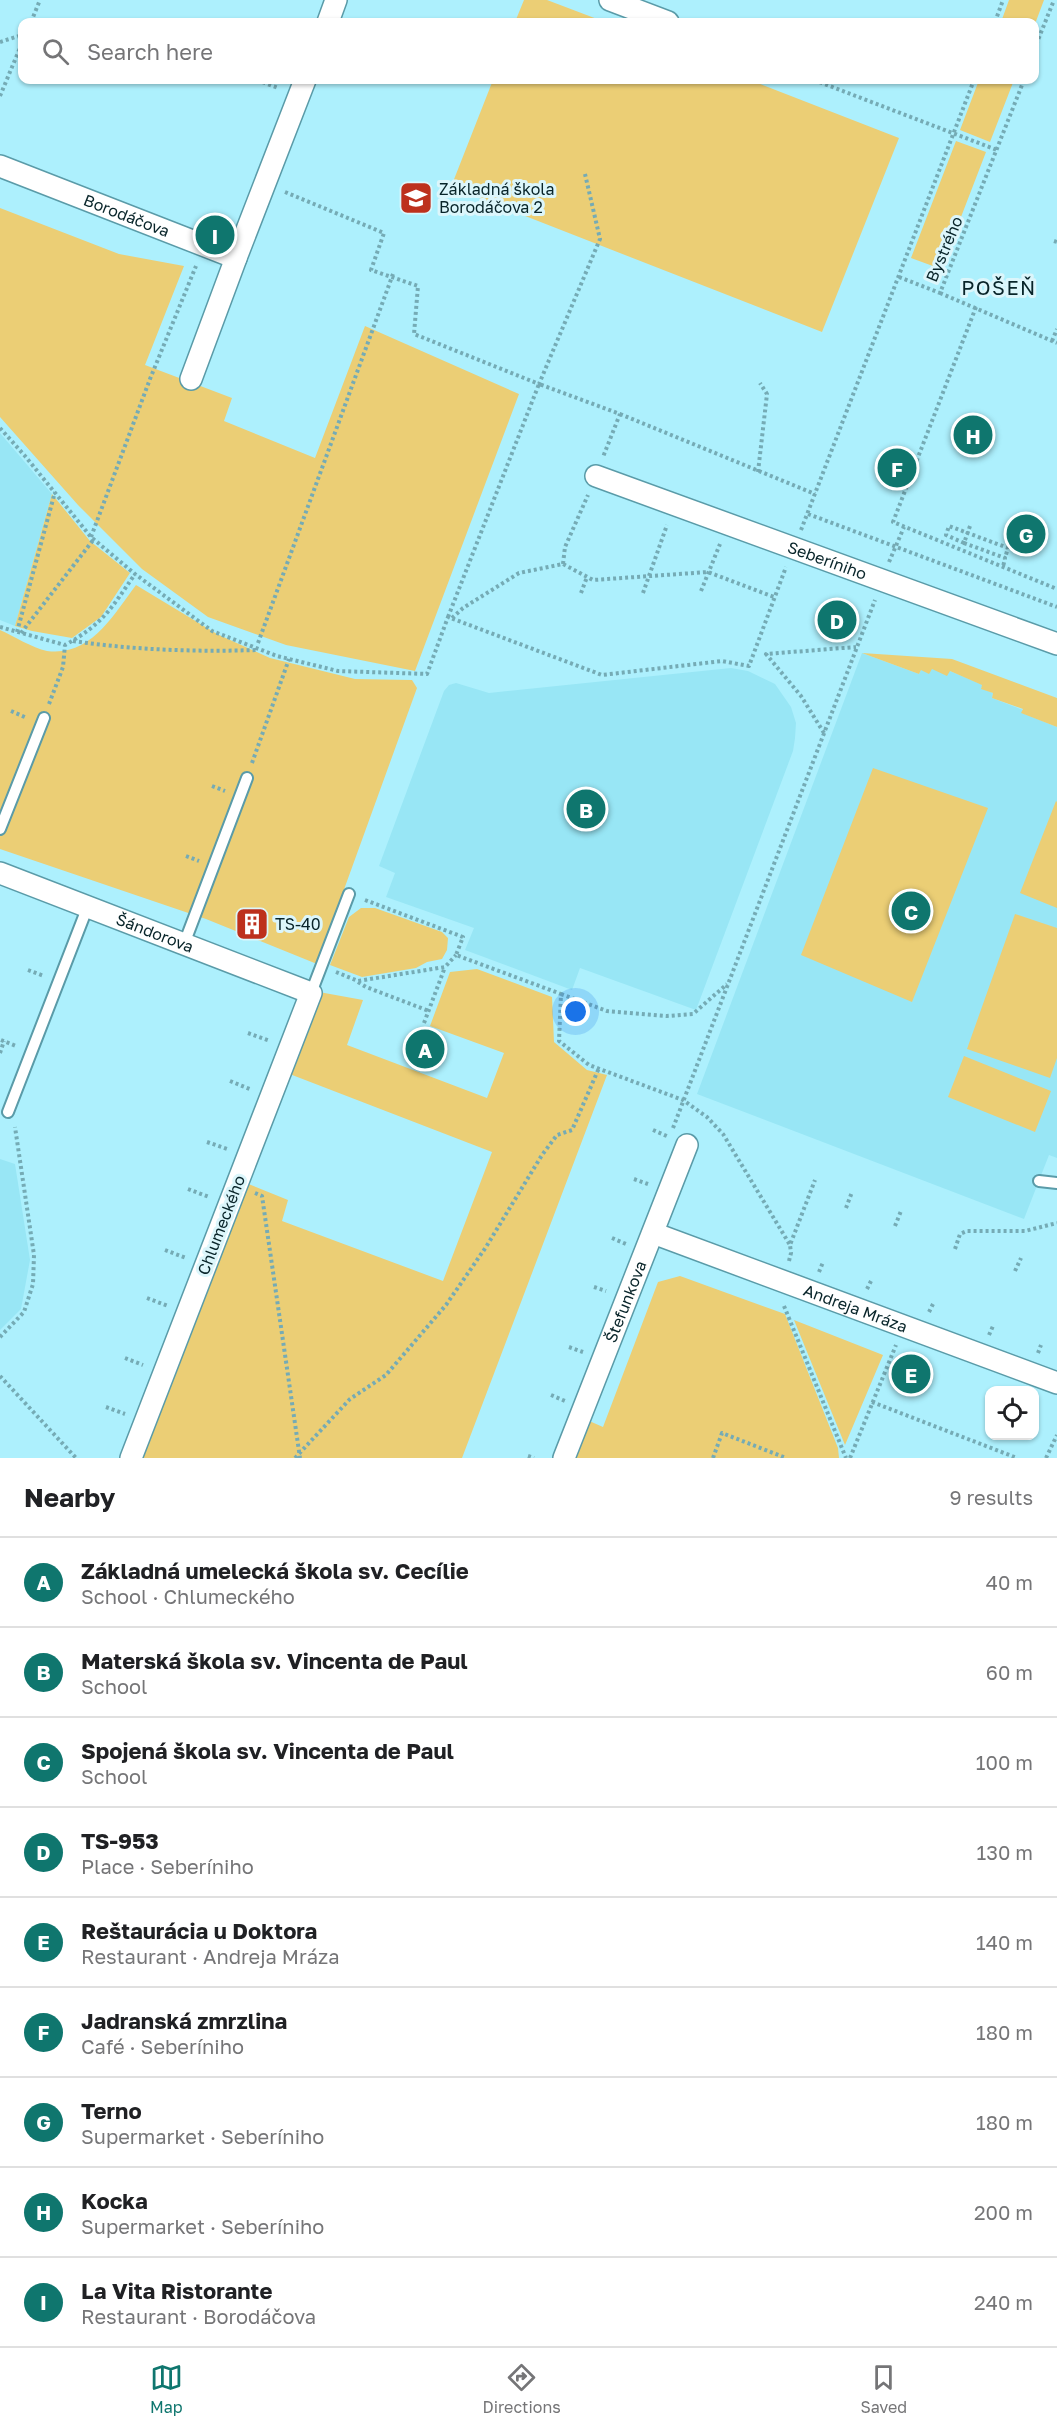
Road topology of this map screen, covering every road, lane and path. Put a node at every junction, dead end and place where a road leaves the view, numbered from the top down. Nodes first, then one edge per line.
1 (40, 0) edge
2 (336, 0) edge
3 (610, 0) edge
4 (1003, 0) edge
5 (1053, 0) edge
6 (33, 18) edge
7 (329, 18) edge
8 (657, 18) edge
9 (996, 18) edge
10 (18, 36) edge
11 (1039, 39) edge
12 (0, 42) edge
13 (18, 52) edge
14 (303, 84) edge
15 (825, 84) edge
16 (972, 84) edge
17 (1022, 84) edge
18 (2, 86) edge
19 (0, 96) edge
20 (954, 133) junction
21 (997, 150) junction
22 (0, 166) edge
23 (585, 174) dead end
24 (266, 183) junction
25 (236, 258) junction
26 (198, 261) dead end
27 (392, 275) junction
28 (899, 277) junction
29 (940, 293) junction
30 (976, 307) junction
31 (1057, 328) edge
32 (1055, 342) edge
33 (191, 379) dead end
34 (760, 383) dead end
35 (539, 384) junction
36 (620, 414) junction
37 (0, 428) edge
38 (758, 472) junction
39 (596, 476) junction
40 (55, 492) junction
41 (815, 494) junction
42 (675, 504) junction
43 (728, 524) junction
44 (904, 526) junction
45 (970, 526) dead end
46 (967, 534) junction
47 (93, 538) junction
48 (964, 543) junction
49 (794, 548) junction
50 (895, 548) junction
51 (1005, 558) junction
52 (563, 564) junction
53 (1003, 567) junction
54 (708, 572) junction
55 (135, 574) junction
56 (649, 575) junction
57 (587, 577) junction
58 (882, 580) junction
59 (1057, 589) edge
60 (701, 591) dead end
61 (581, 593) dead end
62 (643, 593) dead end
63 (774, 597) junction
64 (1057, 608) edge
65 (450, 617) junction
66 (0, 627) edge
67 (19, 632) junction
68 (73, 641) junction
69 (258, 643) dead end
70 (1057, 644) edge
71 (65, 645) junction
72 (856, 647) junction
73 (262, 650) junction
74 (756, 650) junction
75 (766, 654) junction
76 (289, 659) junction
77 (44, 718) joint
78 (824, 733) junction
79 (247, 778) joint
80 (0, 829) edge
81 (0, 873) edge
82 (349, 894) joint
83 (88, 906) junction
84 (184, 944) junction
85 (456, 955) junction
86 (321, 966) junction
87 (445, 967) junction
88 (358, 981) junction
89 (728, 983) junction
90 (311, 993) junction
91 (561, 994) junction
92 (429, 1011) junction
93 (424, 1023) dead end
94 (248, 1033) dead end
95 (4, 1041) dead end
96 (274, 1042) dead end
97 (0, 1053) edge
98 (599, 1068) junction
99 (230, 1081) dead end
100 (256, 1091) dead end
101 (683, 1100) junction
102 (8, 1112) joint
103 (674, 1127) dead end
104 (653, 1130) dead end
105 (679, 1141) joint
106 (207, 1142) dead end
107 (233, 1152) dead end
108 (634, 1179) dead end
109 (815, 1180) dead end
110 (1039, 1181) dead end
111 (1057, 1183) edge
112 (652, 1186) dead end
113 (188, 1189) dead end
114 (852, 1192) dead end
115 (262, 1196) dead end
116 (215, 1200) dead end
117 (846, 1208) dead end
118 (901, 1211) dead end
119 (1057, 1223) edge
120 (895, 1226) dead end
121 (653, 1233) junction
122 (612, 1238) dead end
123 (630, 1245) dead end
124 (790, 1245) junction
125 (955, 1249) dead end
126 (165, 1250) dead end
127 (1021, 1258) dead end
128 (193, 1260) dead end
129 (1016, 1271) dead end
130 (782, 1281) junction
131 (594, 1287) dead end
132 (612, 1293) dead end
133 (147, 1298) dead end
134 (175, 1309) dead end
135 (903, 1326) junction
136 (0, 1337) edge
137 (569, 1347) dead end
138 (589, 1355) dead end
139 (125, 1358) dead end
140 (152, 1369) dead end
141 (0, 1376) edge
142 (1057, 1383) edge
143 (872, 1402) junction
144 (106, 1407) dead end
145 (134, 1417) dead end
146 (1057, 1435) edge
147 (300, 1456) edge
148 (528, 1456) dead end
149 (76, 1458) edge
150 (131, 1458) edge
151 (295, 1458) edge
152 (534, 1458) edge
153 (564, 1458) edge
154 (713, 1458) edge
155 (786, 1458) edge
156 (848, 1458) edge
157 (1017, 1458) edge
158 (1046, 1458) edge

1 - 6 path
2 - 7 street
3 - 8 street
4 - 9 path
5 - 11 path
10 - 12 path
13 - 18 path
14 - 24 street
15 - 20 path
16 - 20 path, Bystrého
17 - 21 path, Bystrého
18 - 19 path
20 - 21 path
20 - 28 path, Bystrého
21 - 29 path, Bystrého
22 - 25 street, Borodáčova
23 - 35 path
24 - 25 street
24 - 27 path
25 - 33 street
26 - 47 path
27 - 35 path
27 - 69 path
28 - 29 path, Bystrého
28 - 41 path
29 - 30 path
30 - 32 path
30 - 44 path
31 - 32 path
34 - 38 path
35 - 36 path
35 - 65 path
36 - 38 path
36 - 39 path
37 - 40 path
38 - 41 path
39 - 42 street, Seberíniho
39 - 52 path
40 - 47 path
40 - 67 path
41 - 50 path
42 - 43 street, Seberíniho
42 - 56 path
43 - 49 street, Seberíniho
43 - 54 path
44 - 50 path
44 - 53 path
45 - 46 path
46 - 48 path
46 - 48 path
46 - 51 path
47 - 55 path
47 - 67 path
48 - 51 path
49 - 58 street, Seberíniho
49 - 63 path
50 - 58 path
50 - 64 path
51 - 53 path
52 - 57 path
52 - 65 path
53 - 59 path
54 - 56 path
54 - 60 path
54 - 63 path
55 - 68 path
55 - 73 path
56 - 57 path
56 - 62 path
57 - 61 path
58 - 70 street, Seberíniho
58 - 72 path
63 - 74 path
65 - 74 path
65 - 76 path
66 - 67 path
67 - 71 path
68 - 71 path
68 - 73 path
71 - 77 path
72 - 75 path
72 - 78 path
73 - 76 path
74 - 75 path
75 - 78 path
76 - 79 path
77 - 80 lane
78 - 89 path
79 - 84 lane
81 - 83 street, Šándorova
82 - 85 path
82 - 86 lane
83 - 84 street, Šándorova
83 - 102 lane
84 - 90 street, Šándorova
85 - 87 path
85 - 91 path
86 - 88 path
86 - 90 lane
87 - 88 path
87 - 92 path
88 - 92 path
89 - 91 path
89 - 101 path
90 - 150 street, Chlumeckého
91 - 98 path
92 - 93 path
94 - 96 path
95 - 97 path
98 - 101 path
98 - 147 path
99 - 100 path
101 - 103 path
101 - 124 path
102 - 136 path
104 - 105 path
105 - 121 street, Štefunkova
106 - 107 path
108 - 112 path
109 - 124 path
110 - 111 lane
113 - 116 path
114 - 117 path
115 - 147 path
118 - 120 path
119 - 125 path
121 - 130 street, Andreja Mráza
121 - 153 street, Štefunkova
122 - 123 path
124 - 130 path
126 - 128 path
127 - 129 path
130 - 135 street, Andreja Mráza
130 - 156 path
131 - 132 path
133 - 134 path
135 - 142 street, Andreja Mráza
135 - 143 path
137 - 138 path
139 - 140 path
141 - 149 path
143 - 156 path
143 - 157 path
144 - 145 path
146 - 158 path
147 - 151 path
148 - 152 path
154 - 155 path

